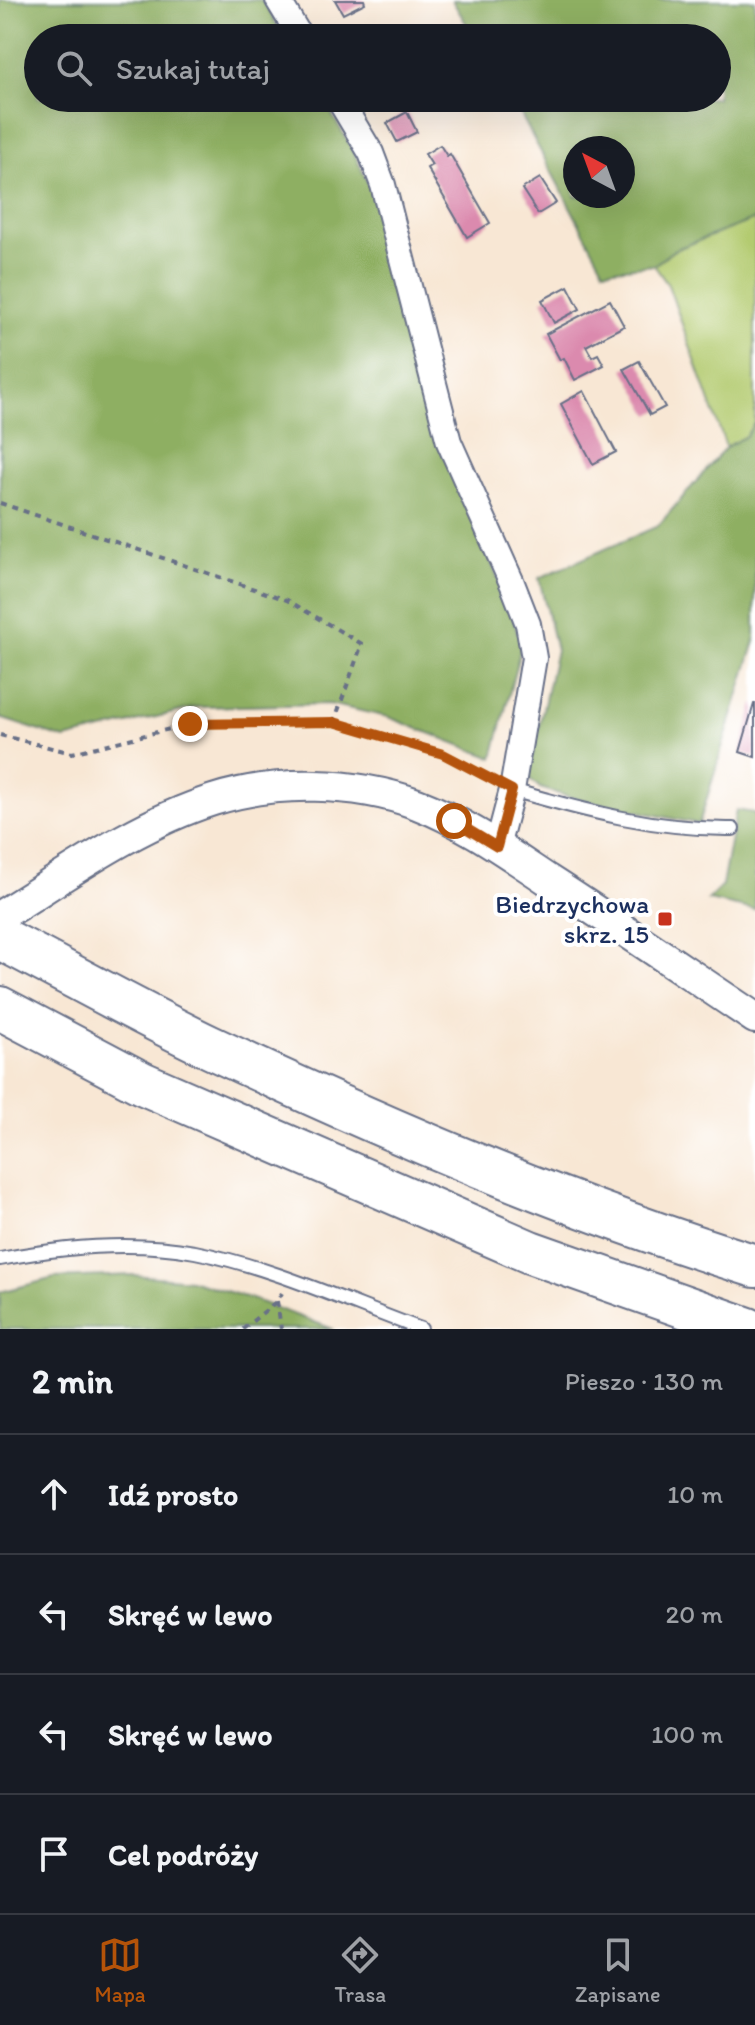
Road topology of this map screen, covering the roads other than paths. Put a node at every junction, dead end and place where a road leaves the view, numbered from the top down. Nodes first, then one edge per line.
1 (278, 0) edge
2 (293, 24) edge
3 (346, 112) edge
4 (512, 790) junction
5 (733, 829) dead end
6 (497, 847) junction
7 (0, 916) edge
8 (0, 938) edge
9 (0, 1008) edge
10 (755, 1018) edge
11 (0, 1259) edge
12 (755, 1266) edge
13 (421, 1329) edge
14 (748, 1329) edge

1 - 2 street
3 - 4 street
4 - 5 lane
4 - 6 street
6 - 7 street
6 - 10 street
8 - 12 highway
9 - 14 highway
11 - 13 lane

